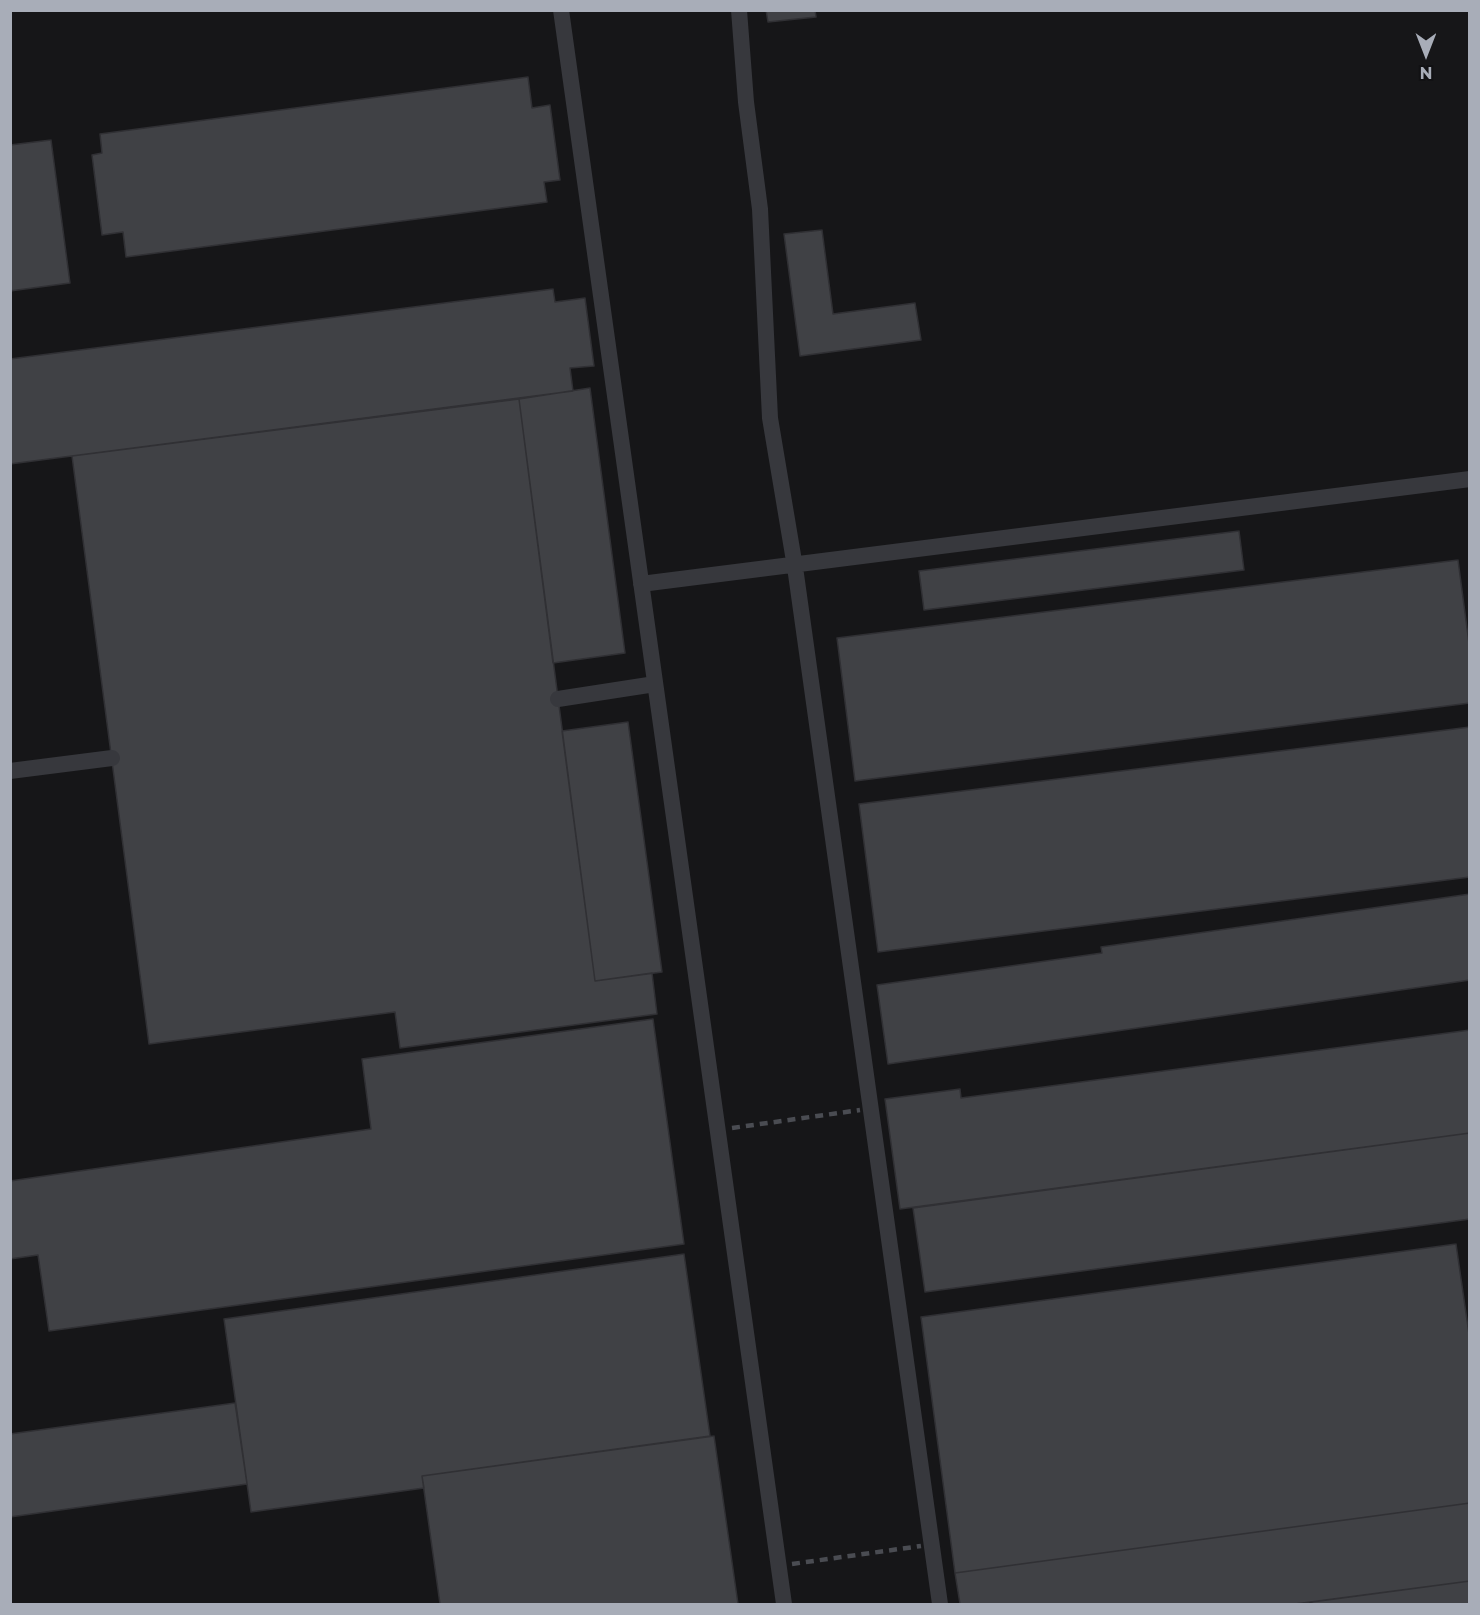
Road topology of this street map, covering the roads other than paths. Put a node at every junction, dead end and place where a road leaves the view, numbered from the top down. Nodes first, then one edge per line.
1 (561, 10) edge
2 (739, 10) edge
3 (1470, 479) edge
4 (795, 567) junction
5 (641, 584) junction
6 (655, 684) junction
7 (558, 699) dead end
8 (112, 758) dead end
9 (10, 771) edge
10 (784, 1605) edge
11 (940, 1605) edge

1 - 5 lane
2 - 4 lane
3 - 4 lane
4 - 5 lane
4 - 11 lane
5 - 6 lane
6 - 7 lane
6 - 10 lane
8 - 9 lane

